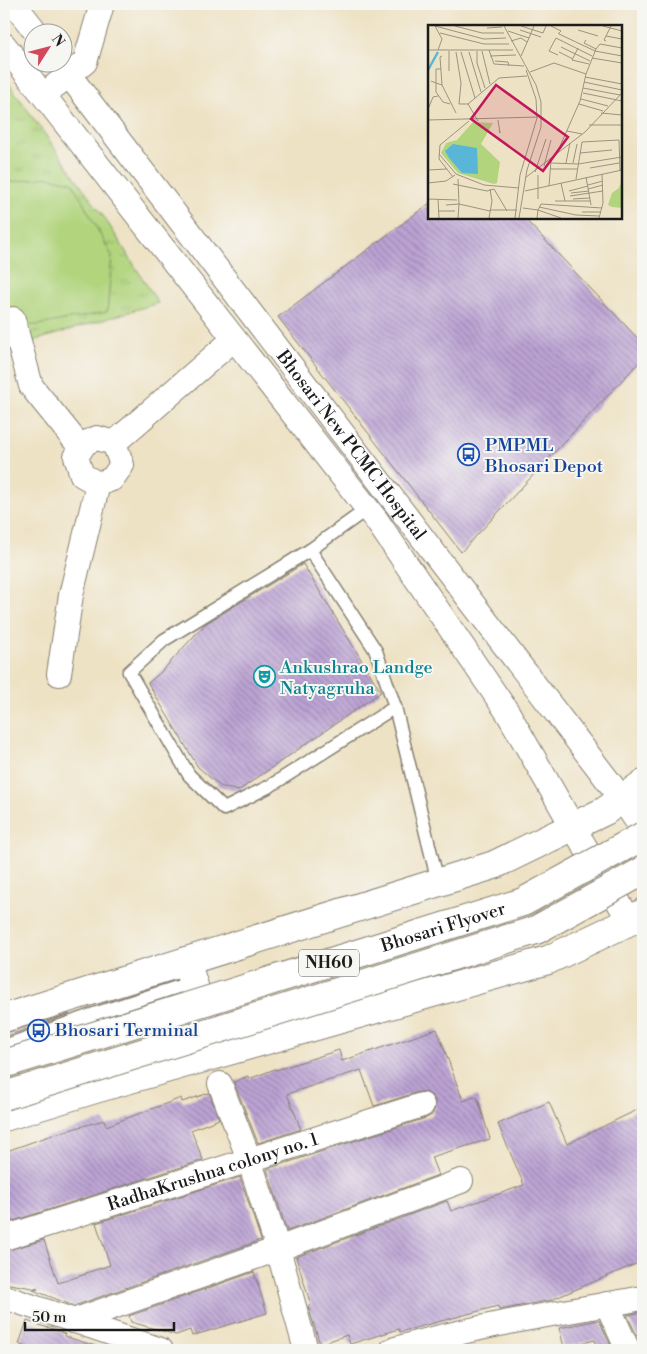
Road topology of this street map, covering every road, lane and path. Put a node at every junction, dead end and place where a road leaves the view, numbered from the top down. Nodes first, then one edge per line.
1 (14, 4) edge
2 (102, 4) edge
3 (28, 22) edge
4 (4, 44) edge
5 (72, 66) edge
6 (62, 72) edge
7 (66, 72) edge
8 (43, 96) junction
9 (13, 319) dead end
10 (234, 339) junction
11 (114, 443) junction
12 (82, 448) junction
13 (98, 484) junction
14 (367, 509) junction
15 (310, 550) junction
16 (59, 674) dead end
17 (395, 708) junction
18 (632, 791) edge
19 (573, 827) junction
20 (643, 830) edge
21 (643, 836) edge
22 (643, 871) edge
23 (438, 882) junction
24 (637, 917) edge
25 (190, 972) junction
26 (4, 1018) edge
27 (4, 1046) edge
28 (216, 1054) junction
29 (4, 1064) edge
30 (220, 1084) dead end
31 (4, 1096) edge
32 (422, 1105) dead end
33 (4, 1117) edge
34 (249, 1159) junction
35 (461, 1181) dead end
36 (4, 1238) edge
37 (278, 1249) junction
38 (4, 1297) edge
39 (643, 1298) edge
40 (607, 1304) junction
41 (73, 1321) junction
42 (161, 1350) edge
43 (306, 1350) edge
44 (392, 1350) edge
45 (628, 1350) edge

1 - 3 street
2 - 5 street
4 - 8 street, Bhosari New PCMC Hospital
6 - 8 street
7 - 18 street, Bhosari New PCMC Hospital
8 - 10 street, Bhosari New PCMC Hospital
9 - 12 street
10 - 11 street
10 - 14 street, Bhosari New PCMC Hospital
11 - 12 street
11 - 13 street
12 - 13 street
13 - 16 street
14 - 15 lane
14 - 19 street, Bhosari New PCMC Hospital
15 - 17 lane
15 - 17 lane
17 - 23 lane
18 - 19 main road
18 - 20 street, Bhosari New PCMC Hospital
19 - 23 main road
19 - 24 street, Bhosari New PCMC Hospital
21 - 29 main road, Bhosari Flyover / NH60, bridge
22 - 31 main road, Bhosari Flyover / NH60, bridge
23 - 25 main road
24 - 28 main road
25 - 26 main road
25 - 27 lane
25 - 28 main road
28 - 33 main road
30 - 34 street
32 - 34 street, RadhaKrushna colony no. 1
34 - 36 street, RadhaKrushna colony no. 1
34 - 37 street
35 - 37 street
37 - 41 street
37 - 43 street
38 - 41 street
39 - 40 street
40 - 44 street
40 - 45 street
41 - 42 street

